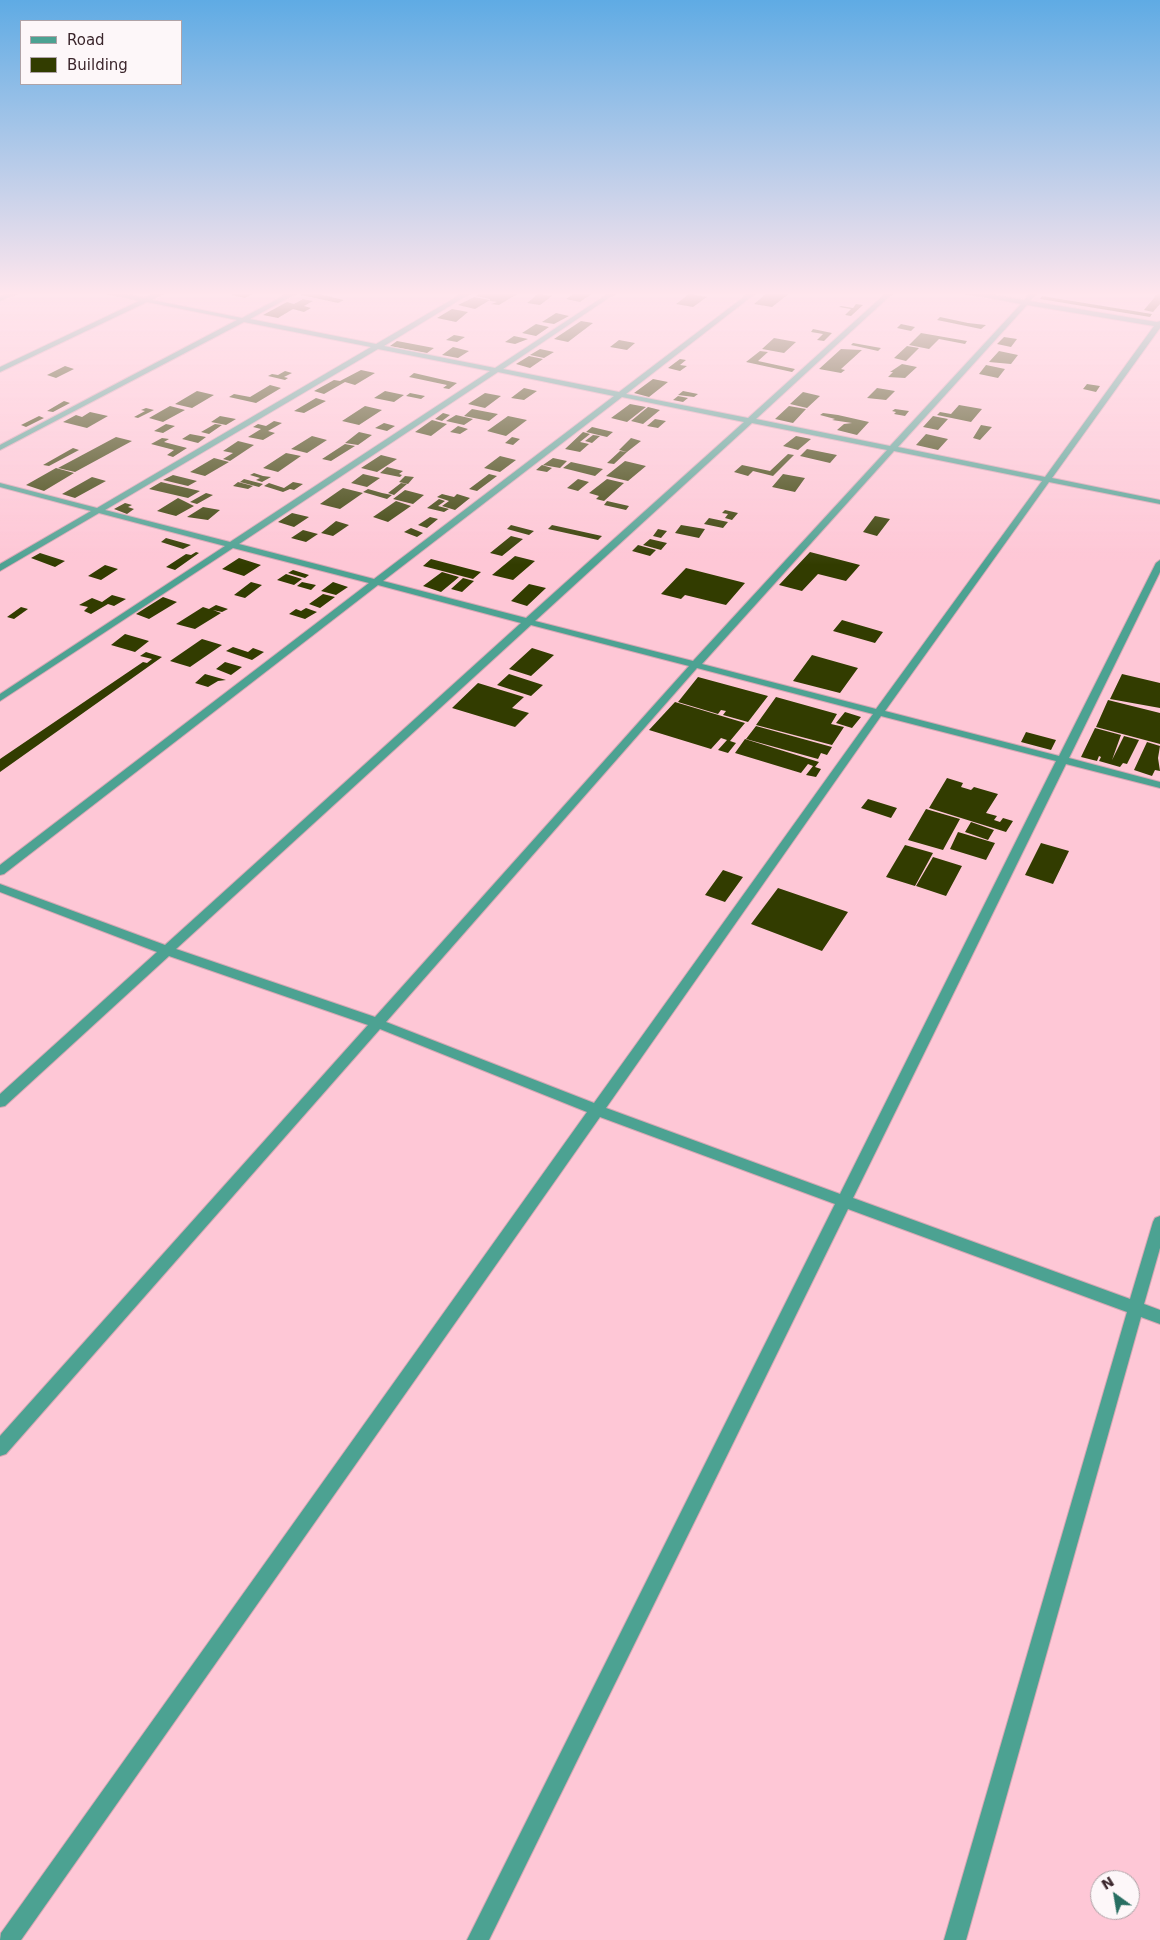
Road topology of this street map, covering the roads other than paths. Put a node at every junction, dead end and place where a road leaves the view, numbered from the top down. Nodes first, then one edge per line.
1 (122, 384) edge
2 (315, 384) edge
3 (474, 384) edge
4 (563, 384) edge
5 (637, 384) edge
6 (789, 384) edge
7 (951, 384) edge
8 (1117, 384) edge
9 (622, 395) junction
10 (749, 420) junction
11 (0, 448) edge
12 (891, 449) junction
13 (1047, 480) junction
14 (0, 485) edge
15 (1160, 502) edge
16 (98, 511) junction
17 (231, 544) junction
18 (1160, 563) edge
19 (0, 568) edge
20 (376, 582) junction
21 (531, 621) junction
22 (696, 664) junction
23 (0, 698) edge
24 (879, 712) junction
25 (1062, 760) junction
26 (1160, 785) edge
27 (0, 871) edge
28 (0, 888) edge
29 (168, 951) junction
30 (377, 1023) junction
31 (0, 1102) edge
32 (596, 1110) junction
33 (844, 1201) junction
34 (1160, 1222) edge
35 (1136, 1308) junction
36 (1160, 1317) edge
37 (0, 1448) edge
38 (8, 1940) edge
39 (478, 1940) edge
40 (954, 1940) edge

1 - 11 street
2 - 16 street
3 - 17 street
4 - 9 street
5 - 9 street
6 - 10 street
7 - 12 street
8 - 13 street
9 - 10 street
9 - 20 street
10 - 12 street
10 - 21 street
12 - 13 street
12 - 22 street
13 - 15 street
13 - 24 street
14 - 16 street
16 - 17 street
16 - 19 street
17 - 20 street
17 - 23 street
18 - 25 street
20 - 21 street
20 - 27 street
21 - 22 street
21 - 29 street
22 - 24 street
22 - 30 street
24 - 25 street
24 - 32 street
25 - 26 street
25 - 33 street
28 - 29 street
29 - 30 street
29 - 31 street
30 - 32 street
30 - 37 street
32 - 33 street
32 - 38 street
33 - 35 street
33 - 39 street
34 - 35 street
35 - 36 street
35 - 40 street

